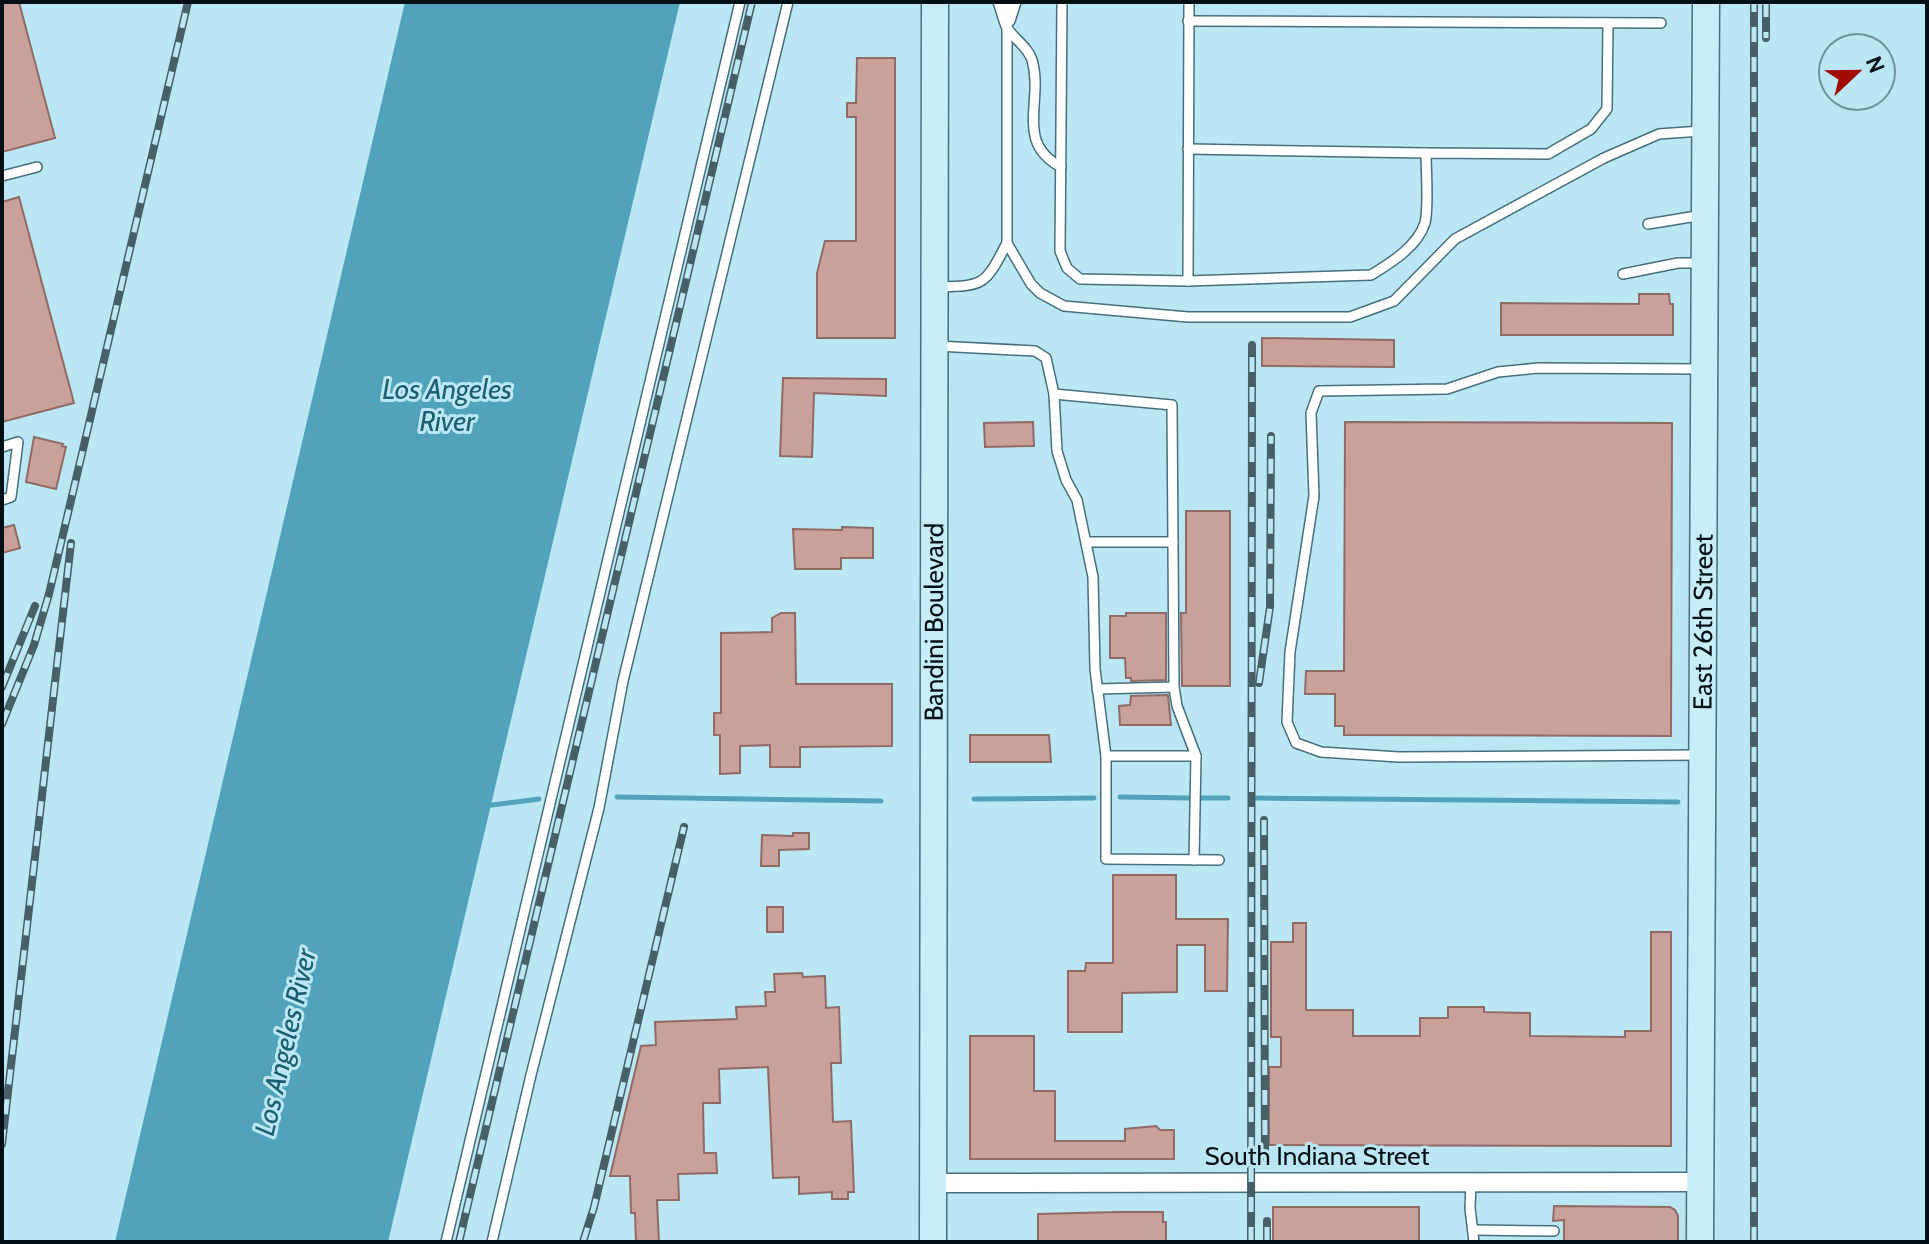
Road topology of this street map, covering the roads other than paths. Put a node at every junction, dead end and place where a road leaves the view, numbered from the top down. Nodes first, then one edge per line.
1 (740, 2) edge
2 (788, 2) edge
3 (935, 2) edge
4 (1007, 2) edge
5 (1062, 2) edge
6 (1189, 2) edge
7 (1706, 2) edge
8 (1188, 21) junction
9 (1608, 23) junction
10 (1661, 23) dead end
11 (1007, 28) junction
12 (1705, 131) junction
13 (1188, 149) junction
14 (1426, 153) junction
15 (37, 167) dead end
16 (1061, 167) junction
17 (2, 176) edge
18 (1704, 214) junction
19 (1648, 224) dead end
20 (1007, 243) junction
21 (1705, 263) junction
22 (1623, 274) dead end
23 (1188, 281) junction
24 (934, 287) junction
25 (934, 346) junction
26 (1704, 369) junction
27 (1054, 394) junction
28 (2, 447) edge
29 (2, 500) edge
30 (1088, 542) junction
31 (1173, 542) junction
32 (1174, 687) junction
33 (1097, 689) junction
34 (1703, 755) junction
35 (1106, 756) junction
36 (1196, 756) junction
37 (1194, 860) junction
38 (1219, 860) dead end
39 (1471, 1182) junction
40 (1700, 1182) junction
41 (933, 1183) junction
42 (1473, 1230) junction
43 (1554, 1231) dead end
44 (446, 1242) edge
45 (492, 1242) edge
46 (933, 1242) edge
47 (1474, 1242) edge
48 (1700, 1242) edge

1 - 44 lane
2 - 45 lane
3 - 24 street, Bandini Boulevard
4 - 11 lane
4 - 11 lane
5 - 16 lane
6 - 8 lane
7 - 12 street, East 26th Street
8 - 9 lane
8 - 13 lane
9 - 10 lane
9 - 14 lane
11 - 16 lane
11 - 20 lane
12 - 18 street, East 26th Street
12 - 20 lane
13 - 14 lane
13 - 23 lane
14 - 23 lane
15 - 17 lane
16 - 23 lane
18 - 19 lane
18 - 21 street, East 26th Street
20 - 24 lane
21 - 22 lane
21 - 26 street, East 26th Street
24 - 25 street, Bandini Boulevard
25 - 27 lane
25 - 41 street, Bandini Boulevard
26 - 34 street, East 26th Street
26 - 34 lane
27 - 30 lane
27 - 31 lane
28 - 29 lane
30 - 31 lane
30 - 33 lane
31 - 32 lane
32 - 33 lane
32 - 36 lane
33 - 35 lane
34 - 40 street, East 26th Street
35 - 36 lane
35 - 37 lane
36 - 37 lane
37 - 38 lane
39 - 40 street, South Indiana Street
39 - 41 street, South Indiana Street
39 - 42 lane
40 - 48 street, East 26th Street
41 - 46 street, Bandini Boulevard
42 - 43 lane
42 - 47 lane

